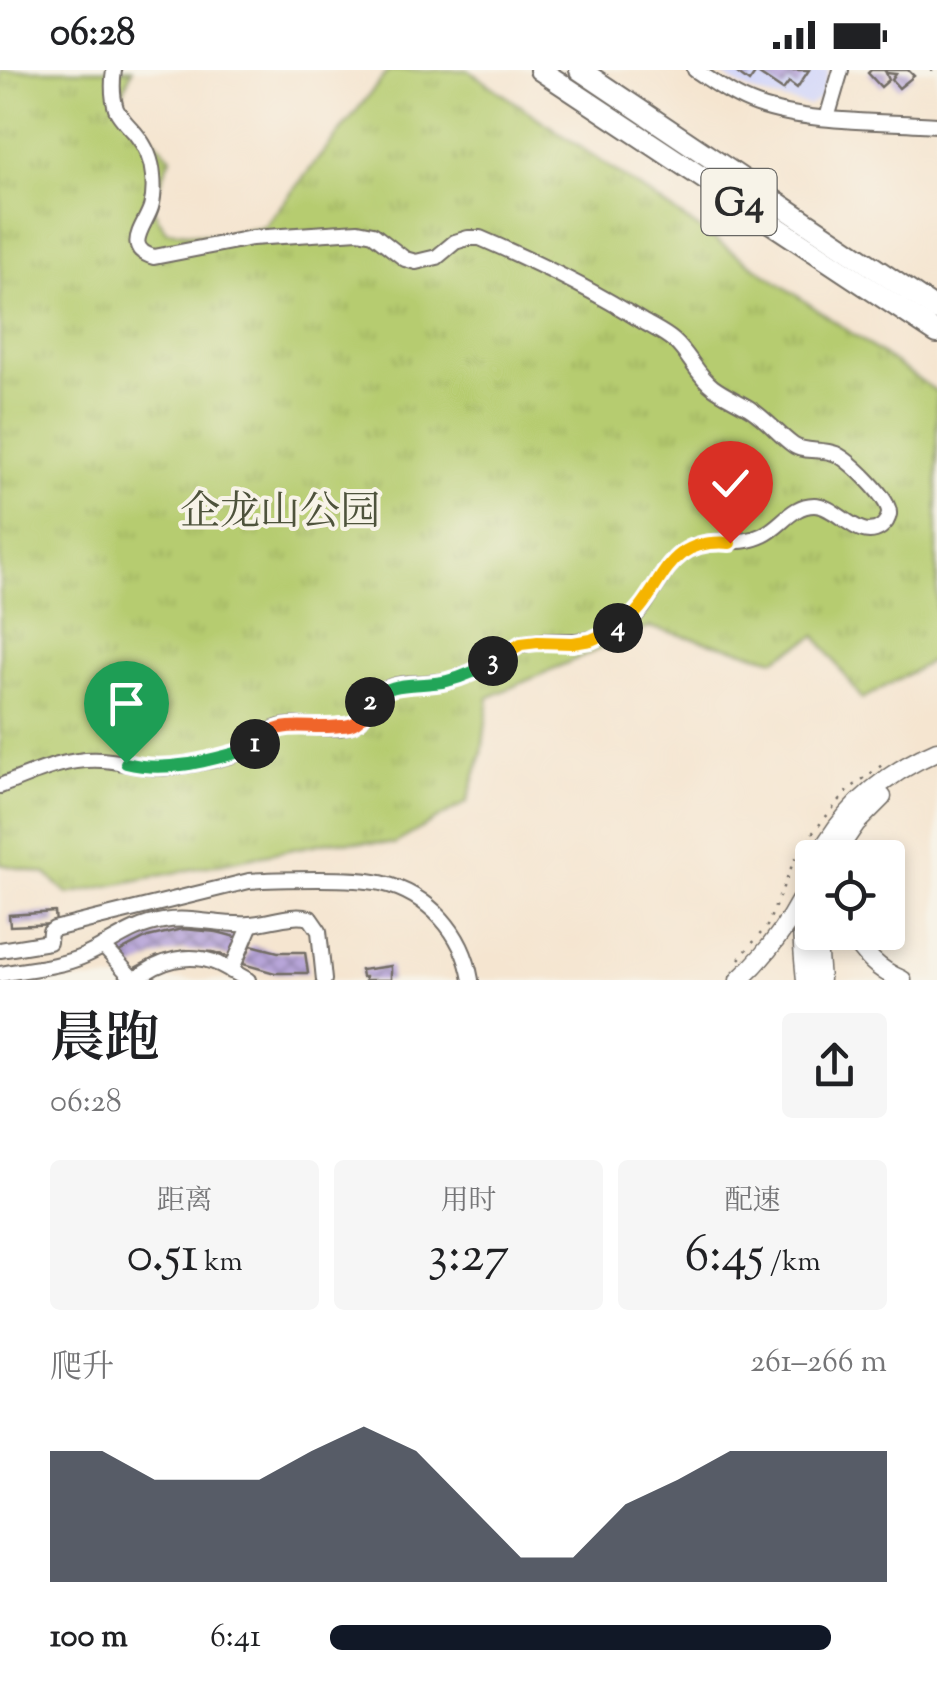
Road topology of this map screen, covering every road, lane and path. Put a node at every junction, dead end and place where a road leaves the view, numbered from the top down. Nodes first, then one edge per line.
1 (114, 70) edge
2 (540, 70) edge
3 (580, 70) edge
4 (695, 70) edge
5 (841, 70) edge
6 (931, 70) edge
7 (937, 72) edge
8 (827, 118) junction
9 (937, 125) edge
10 (937, 310) edge
11 (937, 334) edge
12 (937, 750) edge
13 (937, 762) edge
14 (0, 786) edge
15 (856, 823) junction
16 (828, 840) edge
17 (844, 840) edge
18 (850, 840) edge
19 (795, 907) edge
20 (251, 924) junction
21 (102, 946) junction
22 (0, 950) edge
23 (804, 950) edge
24 (818, 950) edge
25 (863, 950) edge
26 (232, 971) junction
27 (0, 974) edge
28 (28, 974) edge
29 (134, 980) edge
30 (248, 980) edge
31 (324, 980) edge
32 (471, 980) edge
33 (738, 980) edge
34 (806, 980) edge
35 (820, 980) edge
36 (902, 980) edge

1 - 14 street
2 - 11 highway, G4
3 - 10 highway, G4
4 - 8 street
5 - 8 street
6 - 7 path
8 - 9 street
12 - 16 main road
13 - 15 main road
15 - 17 main road
15 - 18 main road
19 - 33 main road
20 - 21 street
20 - 26 street
20 - 31 street
21 - 28 street
21 - 29 street
22 - 32 street
23 - 34 main road
24 - 35 main road
25 - 36 main road
26 - 29 street
26 - 30 street
27 - 28 street

